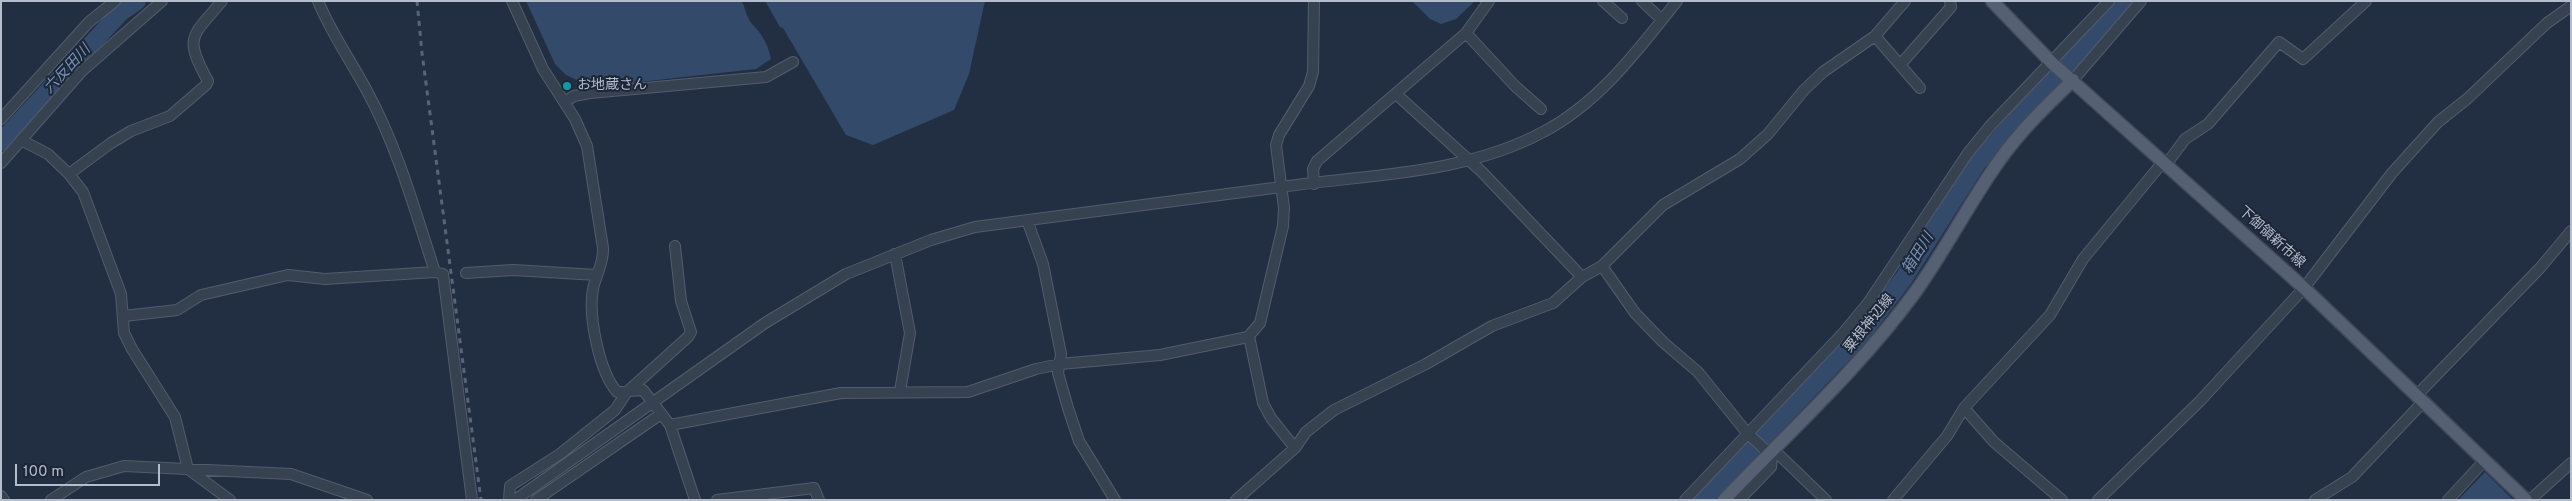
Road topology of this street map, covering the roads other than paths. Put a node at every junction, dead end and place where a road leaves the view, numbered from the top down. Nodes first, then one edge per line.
1 (115, 1) edge
2 (162, 1) edge
3 (222, 1) edge
4 (318, 1) edge
5 (512, 1) edge
6 (1314, 1) edge
7 (1489, 1) edge
8 (1603, 1) edge
9 (1642, 1) edge
10 (1677, 1) edge
11 (1905, 1) edge
12 (1950, 1) edge
13 (1992, 1) edge
14 (2108, 1) edge
15 (2141, 1) edge
16 (2366, 1) edge
17 (2571, 6) edge
18 (1622, 18) dead end
19 (1662, 20) junction
20 (1466, 32) junction
21 (1875, 36) junction
22 (793, 62) dead end
23 (2053, 64) junction
24 (1900, 65) junction
25 (2070, 78) junction
26 (1920, 88) dead end
27 (1396, 94) junction
28 (564, 102) junction
29 (1541, 109) dead end
30 (1, 118) edge
31 (21, 140) junction
32 (2, 161) edge
33 (1470, 161) junction
34 (2165, 162) junction
35 (69, 174) junction
36 (1314, 184) junction
37 (1280, 187) junction
38 (1027, 220) junction
39 (2571, 231) edge
40 (675, 246) dead end
41 (896, 254) junction
42 (1602, 266) junction
43 (435, 272) junction
44 (466, 273) dead end
45 (597, 275) junction
46 (1582, 277) junction
47 (2304, 288) junction
48 (124, 316) junction
49 (1250, 336) junction
50 (1060, 364) junction
51 (900, 391) junction
52 (628, 392) junction
53 (2420, 398) junction
54 (654, 403) junction
55 (1964, 408) junction
56 (661, 414) junction
57 (670, 425) junction
58 (1748, 434) junction
59 (1294, 448) junction
60 (1771, 451) junction
61 (2485, 460) junction
62 (2571, 463) edge
63 (188, 469) junction
64 (1, 496) edge
65 (4, 500) edge
66 (51, 500) edge
67 (230, 500) edge
68 (367, 500) edge
69 (472, 500) edge
70 (509, 500) edge
71 (515, 500) edge
72 (536, 500) edge
73 (695, 500) edge
74 (717, 500) edge
75 (819, 500) edge
76 (1115, 500) edge
77 (1236, 500) edge
78 (1684, 500) edge
79 (1724, 500) edge
80 (1739, 500) edge
81 (1826, 500) edge
82 (1893, 500) edge
83 (2062, 500) edge
84 (2098, 500) edge
85 (2315, 500) edge
86 (2448, 500) edge
87 (2526, 500) edge
88 (2530, 500) edge

1 - 30 street
2 - 31 street
3 - 35 street
4 - 43 street
5 - 28 street
6 - 37 street
7 - 20 street
8 - 18 street
9 - 19 street
10 - 19 street
11 - 21 street
12 - 24 street
13 - 23 main road, 下御領新市線
14 - 23 street
15 - 25 street
16 - 34 street
17 - 47 street
19 - 33 street
20 - 27 street
20 - 29 street
21 - 24 street
21 - 42 street
22 - 28 street
23 - 25 main road, 下御領新市線
23 - 58 street
24 - 26 street
25 - 34 main road, 下御領新市線
25 - 60 main road, 粟根神辺線
27 - 33 street
27 - 36 street
28 - 45 street
31 - 32 street
31 - 35 street
33 - 36 street
33 - 46 street
34 - 47 main road, 下御領新市線
34 - 55 street
35 - 48 street
36 - 37 street
37 - 38 street
37 - 49 street
38 - 41 street
38 - 50 street
39 - 53 street
40 - 52 street
41 - 51 street
41 - 54 street
42 - 46 street
42 - 58 street
43 - 48 street
43 - 69 street
44 - 45 street
45 - 52 street
46 - 59 street
47 - 53 main road, 下御領新市線
47 - 84 street
48 - 63 street
49 - 50 street
49 - 59 street
50 - 51 street
50 - 76 street
51 - 57 street
52 - 54 street
52 - 70 street
53 - 61 main road, 下御領新市線
53 - 85 street
54 - 56 street
54 - 71 street
55 - 82 street
55 - 83 street
56 - 57 street
56 - 72 street
57 - 73 street
58 - 60 street
58 - 78 street
59 - 77 street
60 - 79 main road, 粟根神辺線
60 - 80 street
60 - 81 street
61 - 86 street
61 - 87 main road, 下御領新市線
62 - 88 street
63 - 66 street
63 - 67 street
63 - 68 street
64 - 65 street
74 - 75 street

